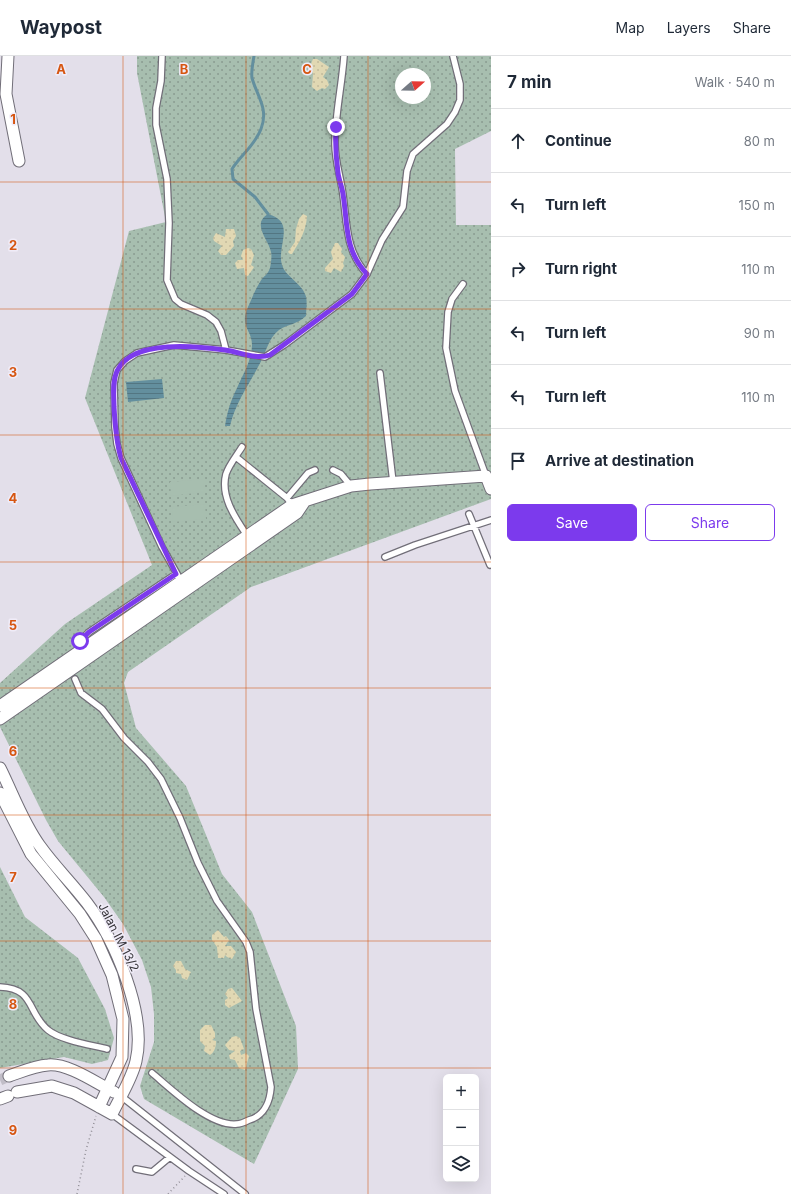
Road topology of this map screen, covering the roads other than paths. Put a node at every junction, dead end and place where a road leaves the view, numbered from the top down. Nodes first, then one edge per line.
1 (8, 56) edge
2 (162, 56) edge
3 (344, 56) edge
4 (453, 56) edge
5 (19, 161) dead end
6 (367, 274) junction
7 (463, 284) dead end
8 (226, 350) junction
9 (380, 373) dead end
10 (242, 447) dead end
11 (236, 457) junction
12 (315, 470) dead end
13 (333, 470) dead end
14 (486, 476) junction
15 (393, 482) junction
16 (351, 486) junction
17 (491, 489) edge
18 (292, 506) junction
19 (469, 514) dead end
20 (491, 520) edge
21 (474, 527) junction
22 (250, 540) junction
23 (385, 557) dead end
24 (490, 565) dead end
25 (203, 572) junction
26 (179, 577) junction
27 (138, 617) junction
28 (80, 641) dead end
29 (75, 679) dead end
30 (0, 706) edge
31 (0, 719) edge
32 (0, 768) edge
33 (0, 793) edge
34 (0, 987) edge
35 (107, 1049) dead end
36 (152, 1073) dead end
37 (9, 1076) tunnel mouth
38 (107, 1089) junction
39 (8, 1096) edge
40 (121, 1096) junction
41 (99, 1107) junction
42 (112, 1114) junction
43 (170, 1157) junction
44 (136, 1169) dead end
45 (224, 1194) edge
46 (245, 1194) edge

1 - 5 street
2 - 8 lane
3 - 6 lane
4 - 6 lane
6 - 8 lane
7 - 14 lane
8 - 26 lane
9 - 15 lane
10 - 11 lane
11 - 18 lane
11 - 22 lane
12 - 18 lane
13 - 16 lane
14 - 15 street
14 - 17 street
15 - 16 street
16 - 18 street
18 - 22 street
19 - 21 lane
20 - 21 lane
21 - 23 lane
21 - 24 lane
22 - 25 street
25 - 26 street
25 - 27 street
26 - 27 street
26 - 28 lane
27 - 30 street
27 - 31 street
29 - 36 lane
32 - 40 street, Jalan IM 13/2
33 - 38 street, Jalan IM 13/2
34 - 35 lane
37 - 38 street
38 - 40 street
38 - 41 street, Jalan IM 13/2
39 - 41 street
40 - 42 street, Jalan IM 13/2
40 - 46 lane
41 - 42 street
42 - 43 lane
43 - 44 lane
43 - 45 lane

